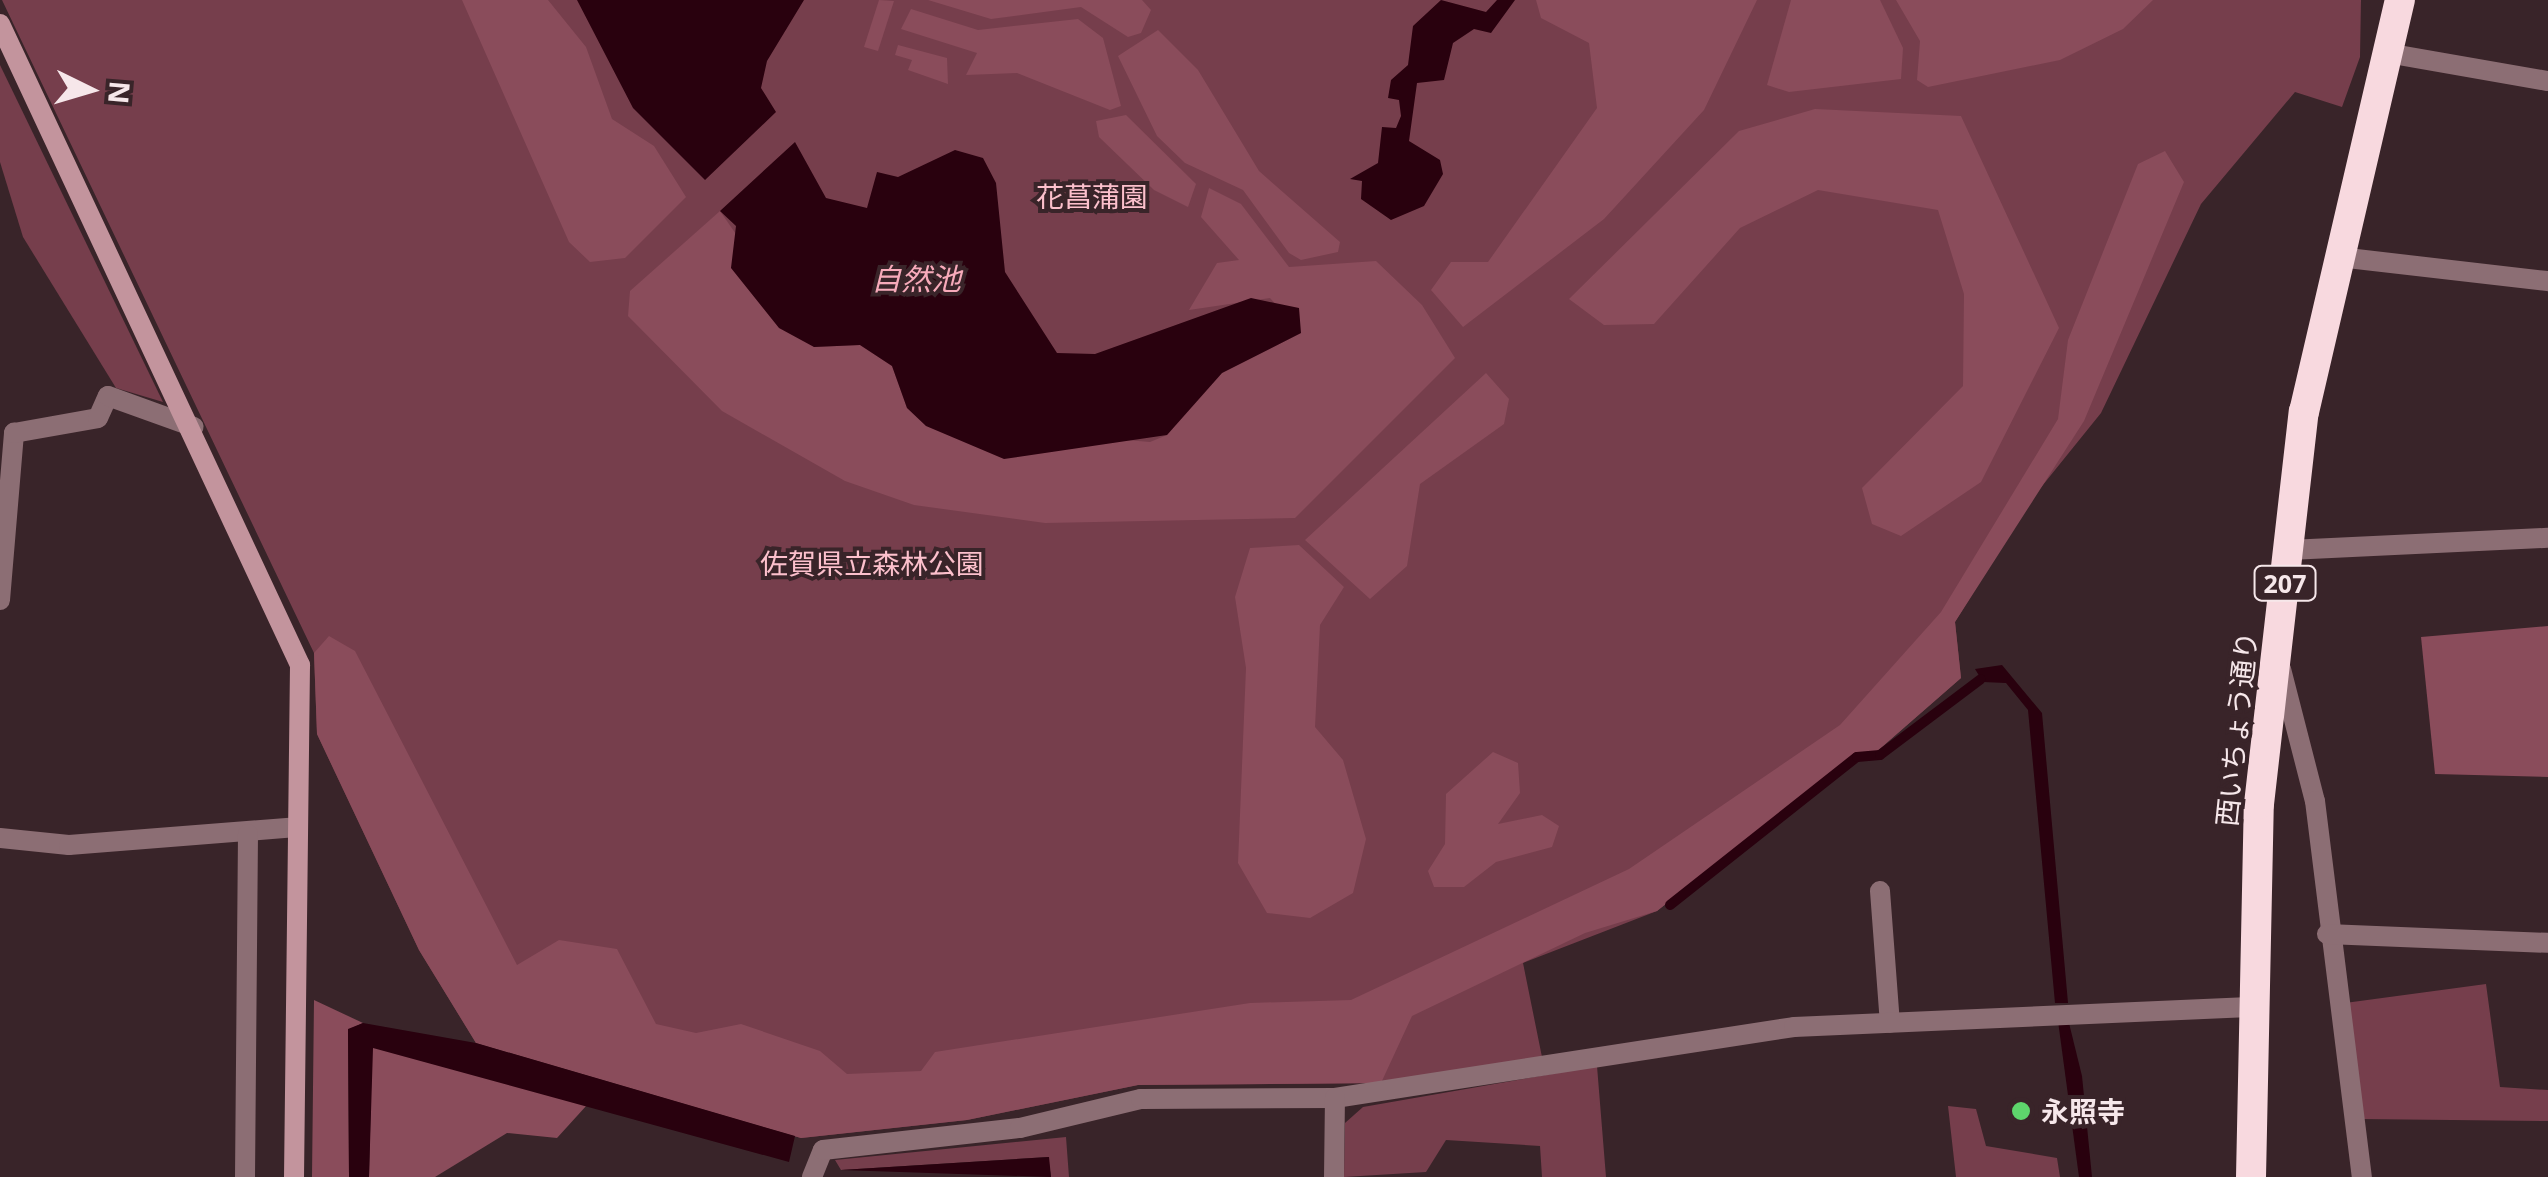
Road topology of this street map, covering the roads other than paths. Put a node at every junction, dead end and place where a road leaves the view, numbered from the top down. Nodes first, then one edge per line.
1 (2400, 0) edge
2 (0, 24) edge
3 (2387, 53) junction
4 (2548, 81) edge
5 (2339, 257) junction
6 (2548, 281) edge
7 (194, 427) junction
8 (2548, 538) edge
9 (2289, 550) junction
10 (0, 600) edge
11 (2276, 652) junction
12 (296, 828) junction
13 (248, 834) junction
14 (0, 838) edge
15 (1880, 891) dead end
16 (2328, 934) junction
17 (2548, 943) edge
18 (2250, 1008) junction
19 (1890, 1023) junction
20 (1335, 1098) junction
21 (245, 1177) edge
22 (294, 1177) edge
23 (812, 1177) edge
24 (1334, 1177) edge
25 (2251, 1177) edge
26 (2362, 1177) edge

1 - 3 highway, 西いちょう通り / 207
2 - 7 street
3 - 4 street
3 - 5 highway, 西いちょう通り / 207
5 - 6 street
5 - 9 highway, 西いちょう通り / 207
7 - 10 street
7 - 12 street
8 - 9 street
9 - 11 highway, 西いちょう通り / 207
11 - 16 street
11 - 18 highway, 西いちょう通り / 207
12 - 13 street
12 - 22 street
13 - 14 street
13 - 21 street
15 - 19 street
16 - 17 street
16 - 26 street
18 - 19 street
18 - 25 highway, 西いちょう通り / 207
19 - 20 street
20 - 23 street
20 - 24 street

